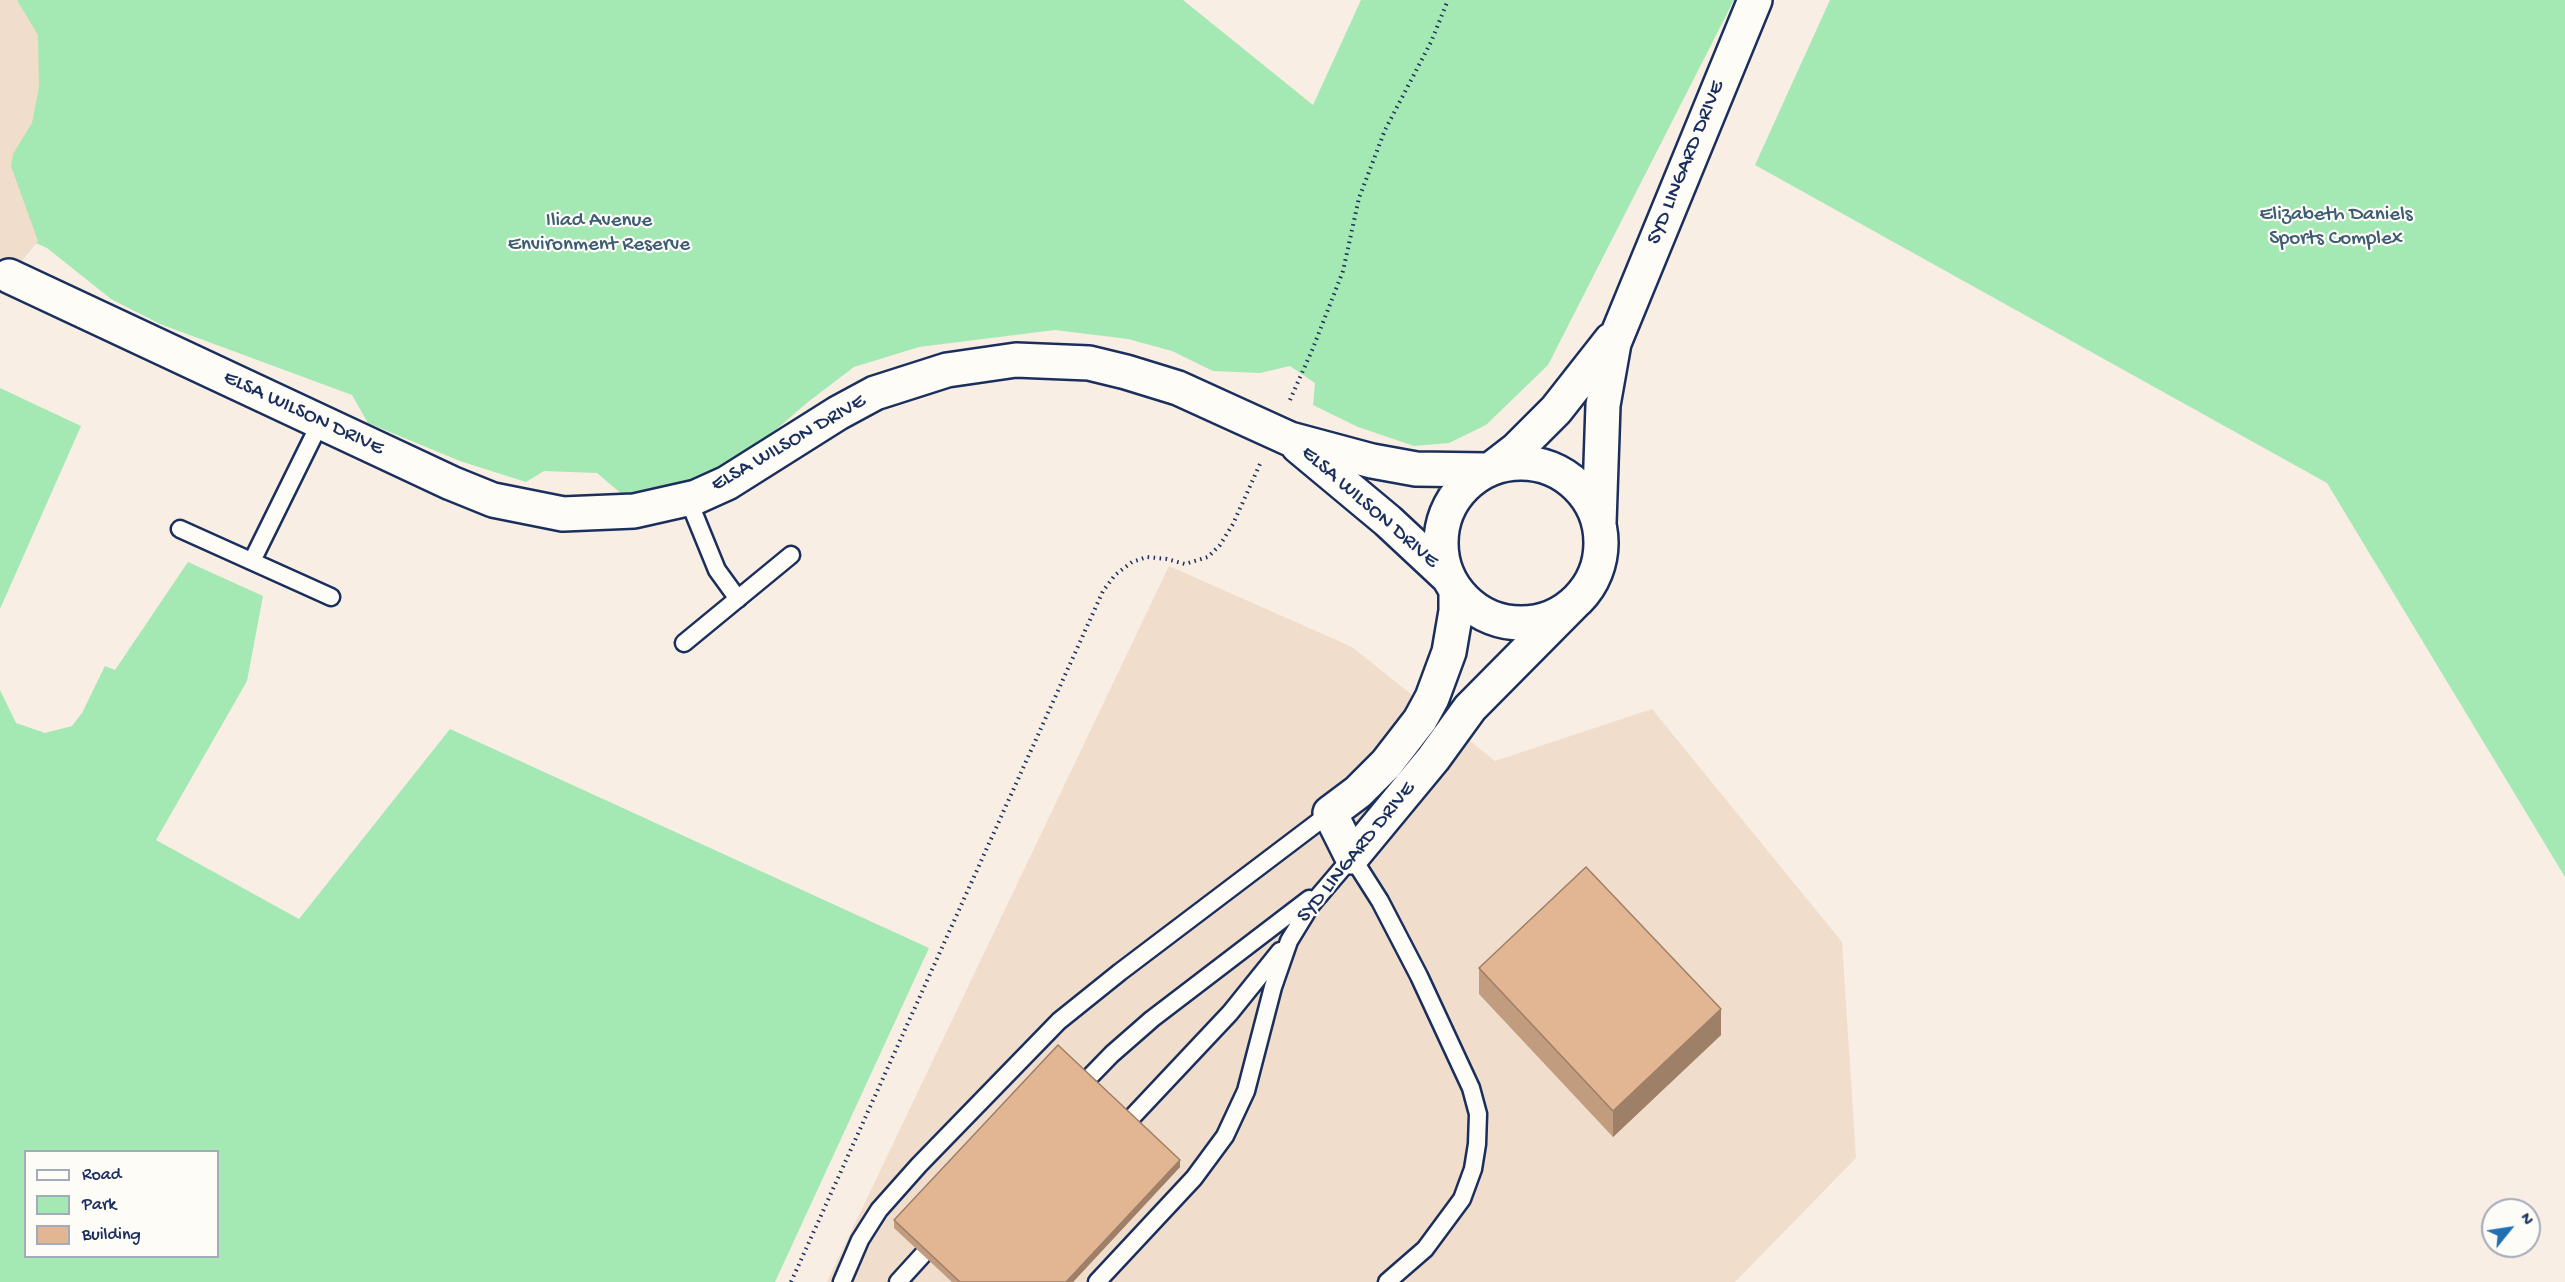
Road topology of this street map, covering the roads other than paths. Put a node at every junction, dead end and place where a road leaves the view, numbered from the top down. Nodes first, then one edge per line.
1 (1755, 0) edge
2 (4, 273) edge
3 (1620, 327) junction
4 (321, 421) junction
5 (1280, 434) junction
6 (1491, 468) junction
7 (688, 499) junction
8 (1599, 523) junction
9 (180, 529) dead end
10 (791, 555) dead end
11 (252, 561) junction
12 (1452, 583) junction
13 (331, 597) dead end
14 (738, 599) junction
15 (1574, 603) junction
16 (684, 643) dead end
17 (1330, 813) junction
18 (1343, 867) junction
19 (1298, 925) junction
20 (1064, 1104) edge
21 (1106, 1145) edge
22 (946, 1229) edge
23 (842, 1282) edge
24 (898, 1282) edge
25 (1097, 1282) edge
26 (1387, 1282) edge

1 - 3 street, SYD LINGARD DRIVE
2 - 4 street, ELSA WILSON DRIVE
3 - 6 street, SYD LINGARD DRIVE
3 - 8 street, SYD LINGARD DRIVE
4 - 7 street, ELSA WILSON DRIVE
4 - 11 lane
5 - 6 street, ELSA WILSON DRIVE
5 - 7 street, ELSA WILSON DRIVE
5 - 12 street, ELSA WILSON DRIVE
6 - 8 street
6 - 12 street
7 - 14 lane
8 - 15 street
9 - 11 lane
10 - 14 lane
11 - 13 lane
12 - 15 street
12 - 17 street, SYD LINGARD DRIVE
14 - 16 lane
15 - 18 street, SYD LINGARD DRIVE
17 - 18 street
17 - 23 lane
18 - 19 lane, SYD LINGARD DRIVE
18 - 20 lane
18 - 26 lane
19 - 21 lane
19 - 25 lane, SYD LINGARD DRIVE
22 - 24 lane

